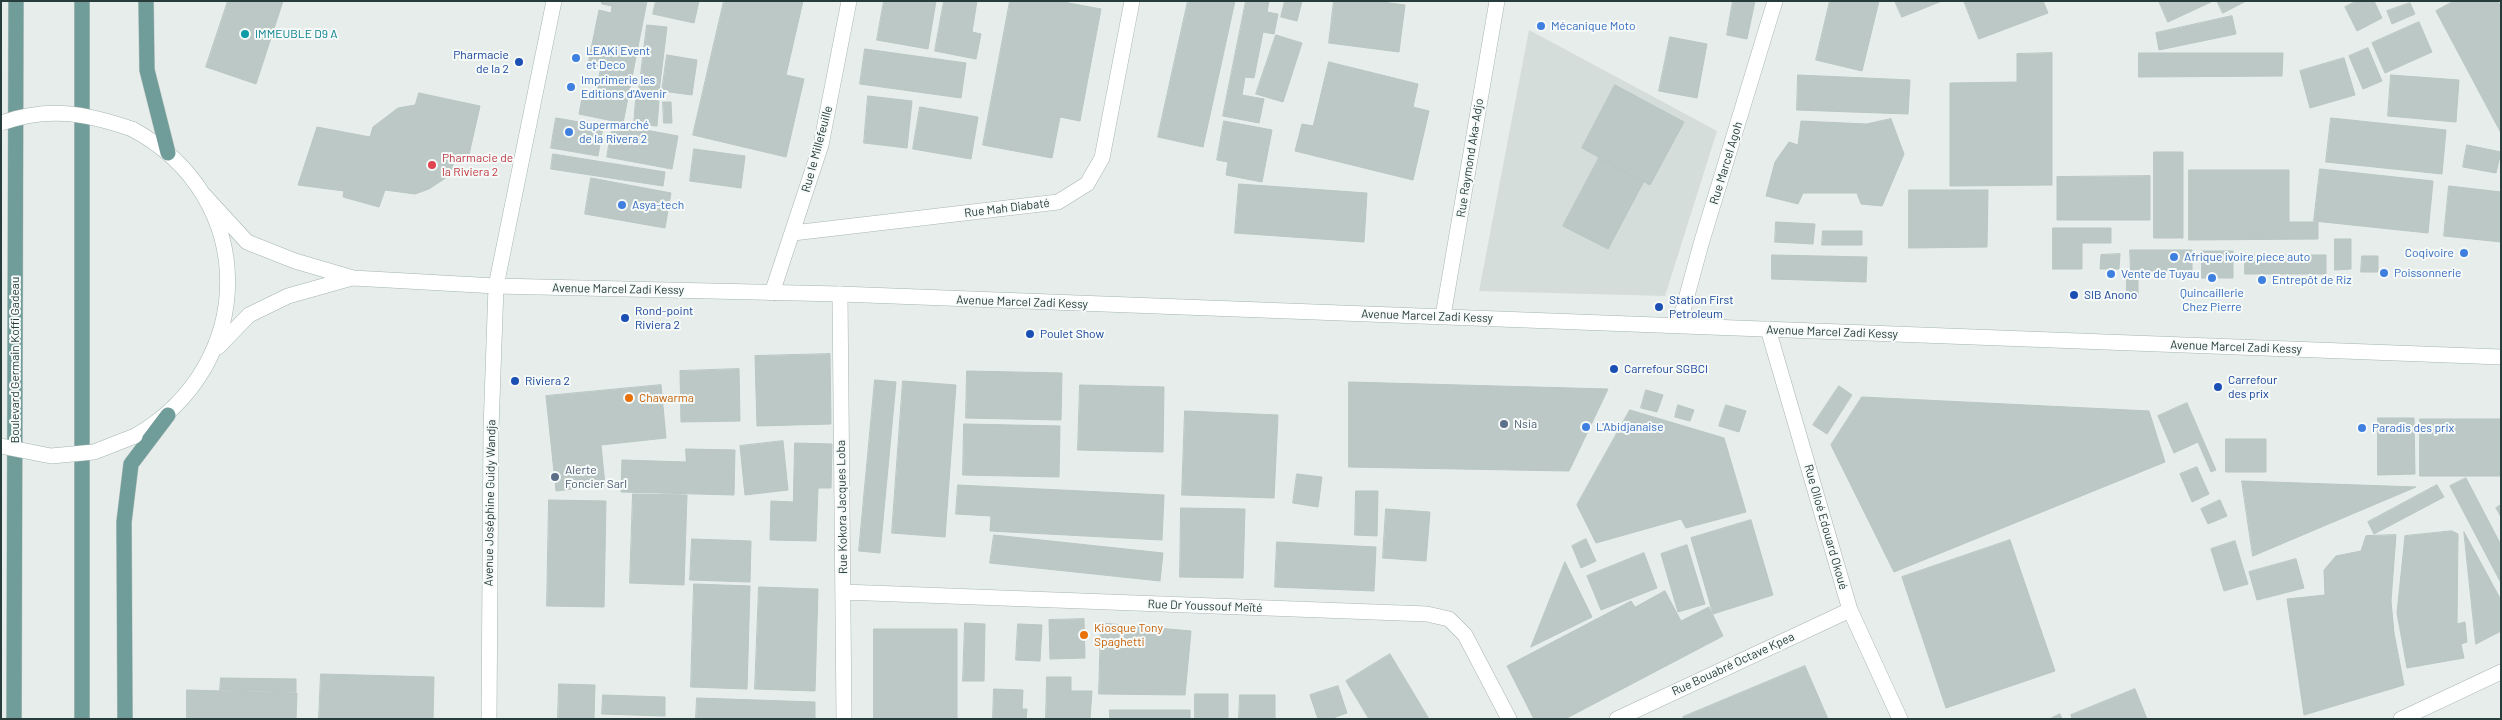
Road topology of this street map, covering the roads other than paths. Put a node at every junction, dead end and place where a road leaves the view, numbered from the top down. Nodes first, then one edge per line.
1 (16, 1) edge
2 (82, 1) edge
3 (146, 1) edge
4 (554, 1) edge
5 (850, 1) edge
6 (1132, 1) edge
7 (1497, 1) edge
8 (1775, 1) edge
9 (1, 123) edge
10 (168, 153) junction
11 (203, 194) junction
12 (793, 233) junction
13 (353, 278) junction
14 (496, 286) junction
15 (772, 293) junction
16 (840, 294) junction
17 (1443, 316) junction
18 (1679, 325) junction
19 (1768, 329) junction
20 (215, 349) junction
21 (2501, 357) edge
22 (168, 414) junction
23 (1, 446) edge
24 (843, 592) junction
25 (1850, 610) junction
26 (2501, 672) edge
27 (14, 719) edge
28 (82, 719) edge
29 (124, 719) edge
30 (489, 719) edge
31 (844, 719) edge
32 (1510, 719) edge
33 (1617, 719) edge
34 (1900, 719) edge
35 (2400, 719) edge

1 - 27 main road, Boulevard Germain Koffi Gadeau
2 - 28 main road
3 - 10 main road
4 - 14 street, Avenue Joséphine Guidy Wandja
5 - 12 street, Rue le Millefeuille
6 - 12 street, Rue Mah Diabaté
7 - 17 street, Rue Raymond Aka-Adjo
8 - 18 street, Rue Marcel Agoh
9 - 10 street, bridge
10 - 11 street
11 - 13 street, Avenue Marcel Zadi Kessy
11 - 20 street
12 - 15 street, Rue le Millefeuille
13 - 14 street, Avenue Marcel Zadi Kessy
13 - 20 street, Avenue Marcel Zadi Kessy
14 - 15 street, Avenue Marcel Zadi Kessy
14 - 30 street, Avenue Joséphine Guidy Wandja
15 - 16 street, Avenue Marcel Zadi Kessy
16 - 17 street, Avenue Marcel Zadi Kessy
16 - 24 street, Rue Kokora Jacques Loba
17 - 18 street, Avenue Marcel Zadi Kessy
18 - 19 street, Avenue Marcel Zadi Kessy
19 - 21 street, Avenue Marcel Zadi Kessy
19 - 25 street, Rue Olloé Edouard Okoué
20 - 22 street
22 - 23 street, bridge
22 - 29 main road
24 - 31 street, Rue Kokora Jacques Loba
24 - 32 street, Rue Dr Youssouf Meïté
25 - 33 street, Rue Bouabré Octave Kpea
25 - 34 street, Rue Olloé Edouard Okoué
26 - 35 street

